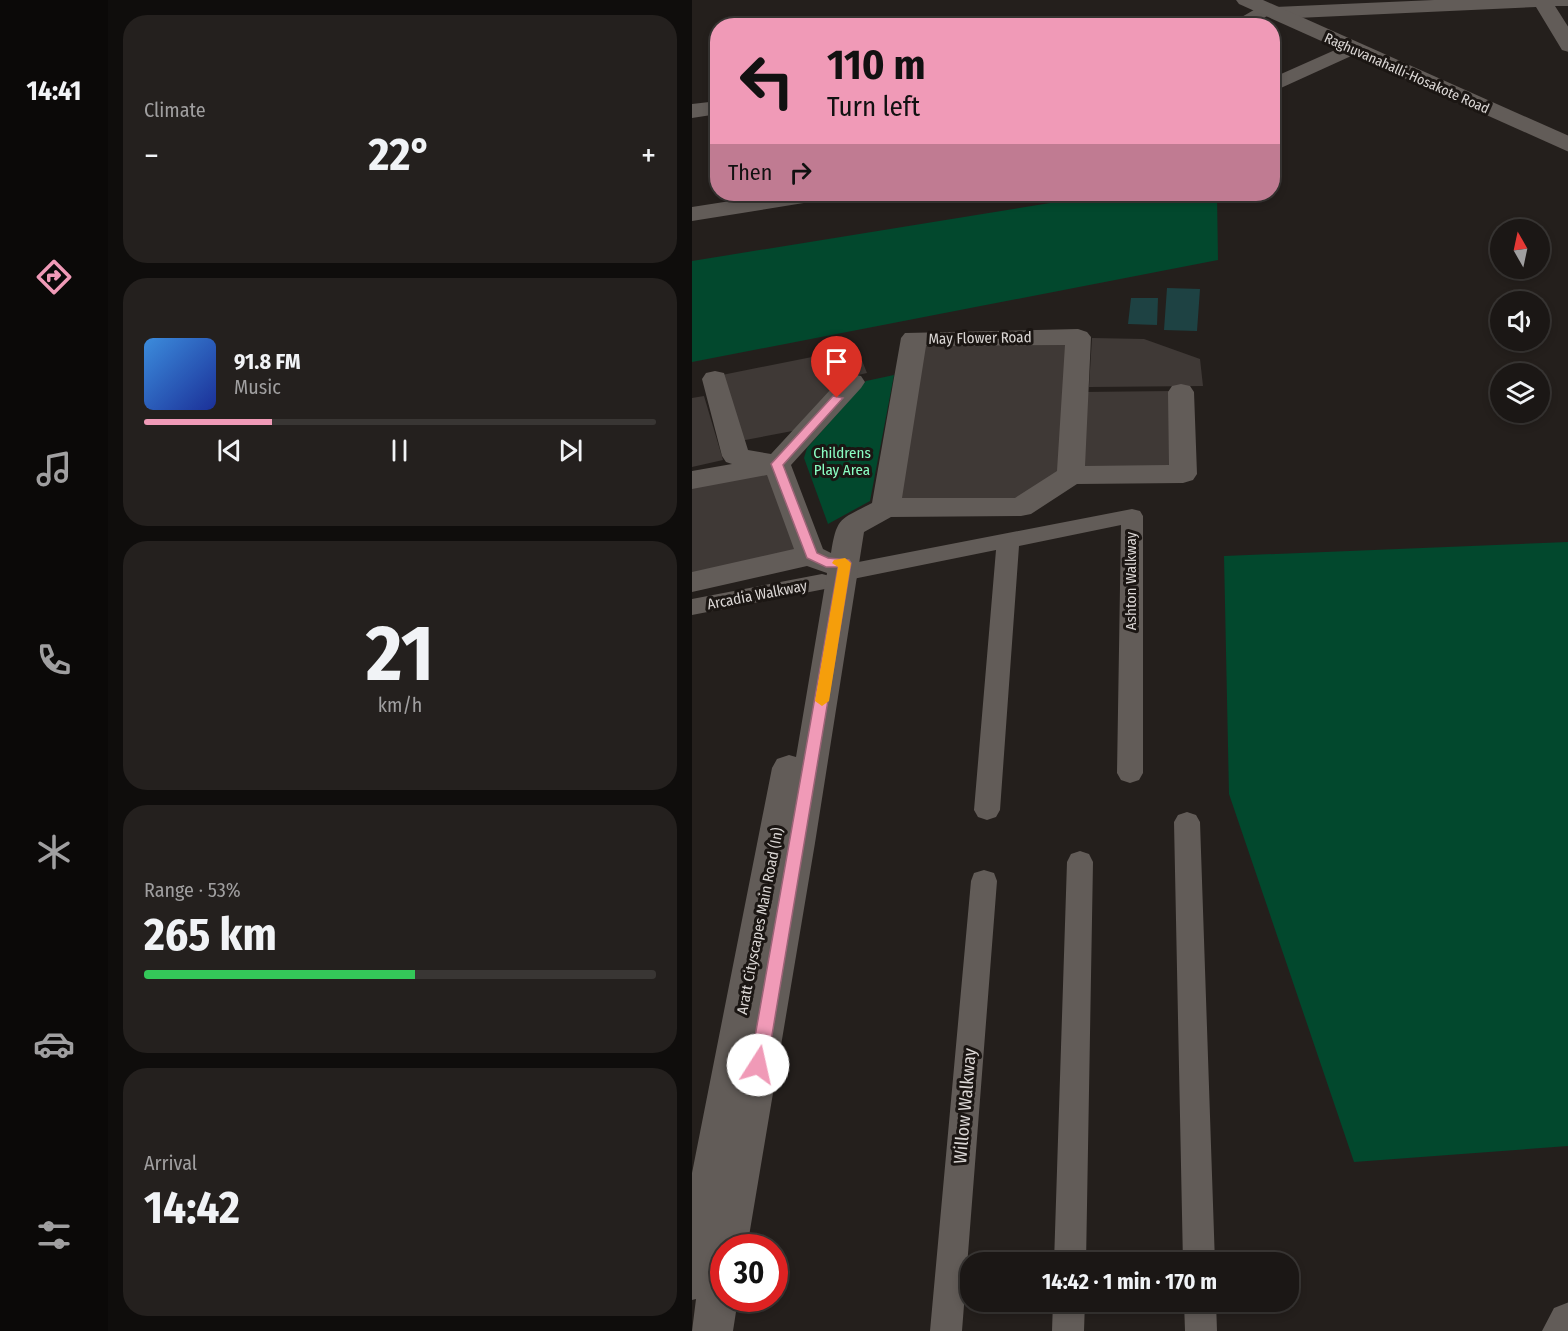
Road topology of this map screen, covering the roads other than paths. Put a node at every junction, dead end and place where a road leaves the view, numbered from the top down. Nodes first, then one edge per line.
1 (1246, 0) edge
2 (1568, 0) edge
3 (1542, 1) edge
4 (1271, 11) junction
5 (1255, 18) edge
6 (1568, 46) edge
7 (1353, 48) junction
8 (1280, 82) edge
9 (710, 108) edge
10 (692, 111) edge
11 (1568, 145) edge
12 (773, 201) edge
13 (692, 214) edge
14 (715, 378) dead end
15 (852, 382) dead end
16 (1181, 392) dead end
17 (777, 464) junction
18 (1071, 475) junction
19 (692, 480) edge
20 (886, 508) junction
21 (1008, 540) junction
22 (829, 567) junction
23 (692, 582) edge
24 (692, 608) edge
25 (1130, 773) dead end
26 (987, 810) dead end
27 (1187, 822) dead end
28 (1080, 862) dead end
29 (984, 881) dead end
30 (728, 1234) edge
31 (1070, 1252) edge
32 (1199, 1252) edge
33 (692, 1280) edge
34 (714, 1312) edge
35 (1069, 1312) edge
36 (1200, 1312) edge
37 (1568, 1323) edge
38 (711, 1331) edge
39 (946, 1331) edge
40 (1068, 1331) edge
41 (1201, 1331) edge
42 (1564, 1331) edge

1 - 4 main road, Raghuvanahalli-Hosakote Road
2 - 3 street
3 - 4 street
3 - 6 street
4 - 5 street
4 - 7 main road, Raghuvanahalli-Hosakote Road
7 - 8 street
7 - 11 main road, Raghuvanahalli-Hosakote Road
9 - 10 street
12 - 13 street
14 - 17 street
15 - 17 street
16 - 18 street
17 - 19 street
17 - 22 street
18 - 20 street
18 - 20 street, May Flower Road
20 - 22 street
21 - 22 street, Ashton Walkway
21 - 25 street, Ashton Walkway
21 - 26 street
22 - 23 street
22 - 24 street, Arcadia Walkway
22 - 30 street
22 - 33 street, Aratt Cityscapes Main Road (In)
27 - 32 street
28 - 31 street
29 - 39 street, Willow Walkway
34 - 38 street
35 - 40 street
36 - 41 street
37 - 42 street

